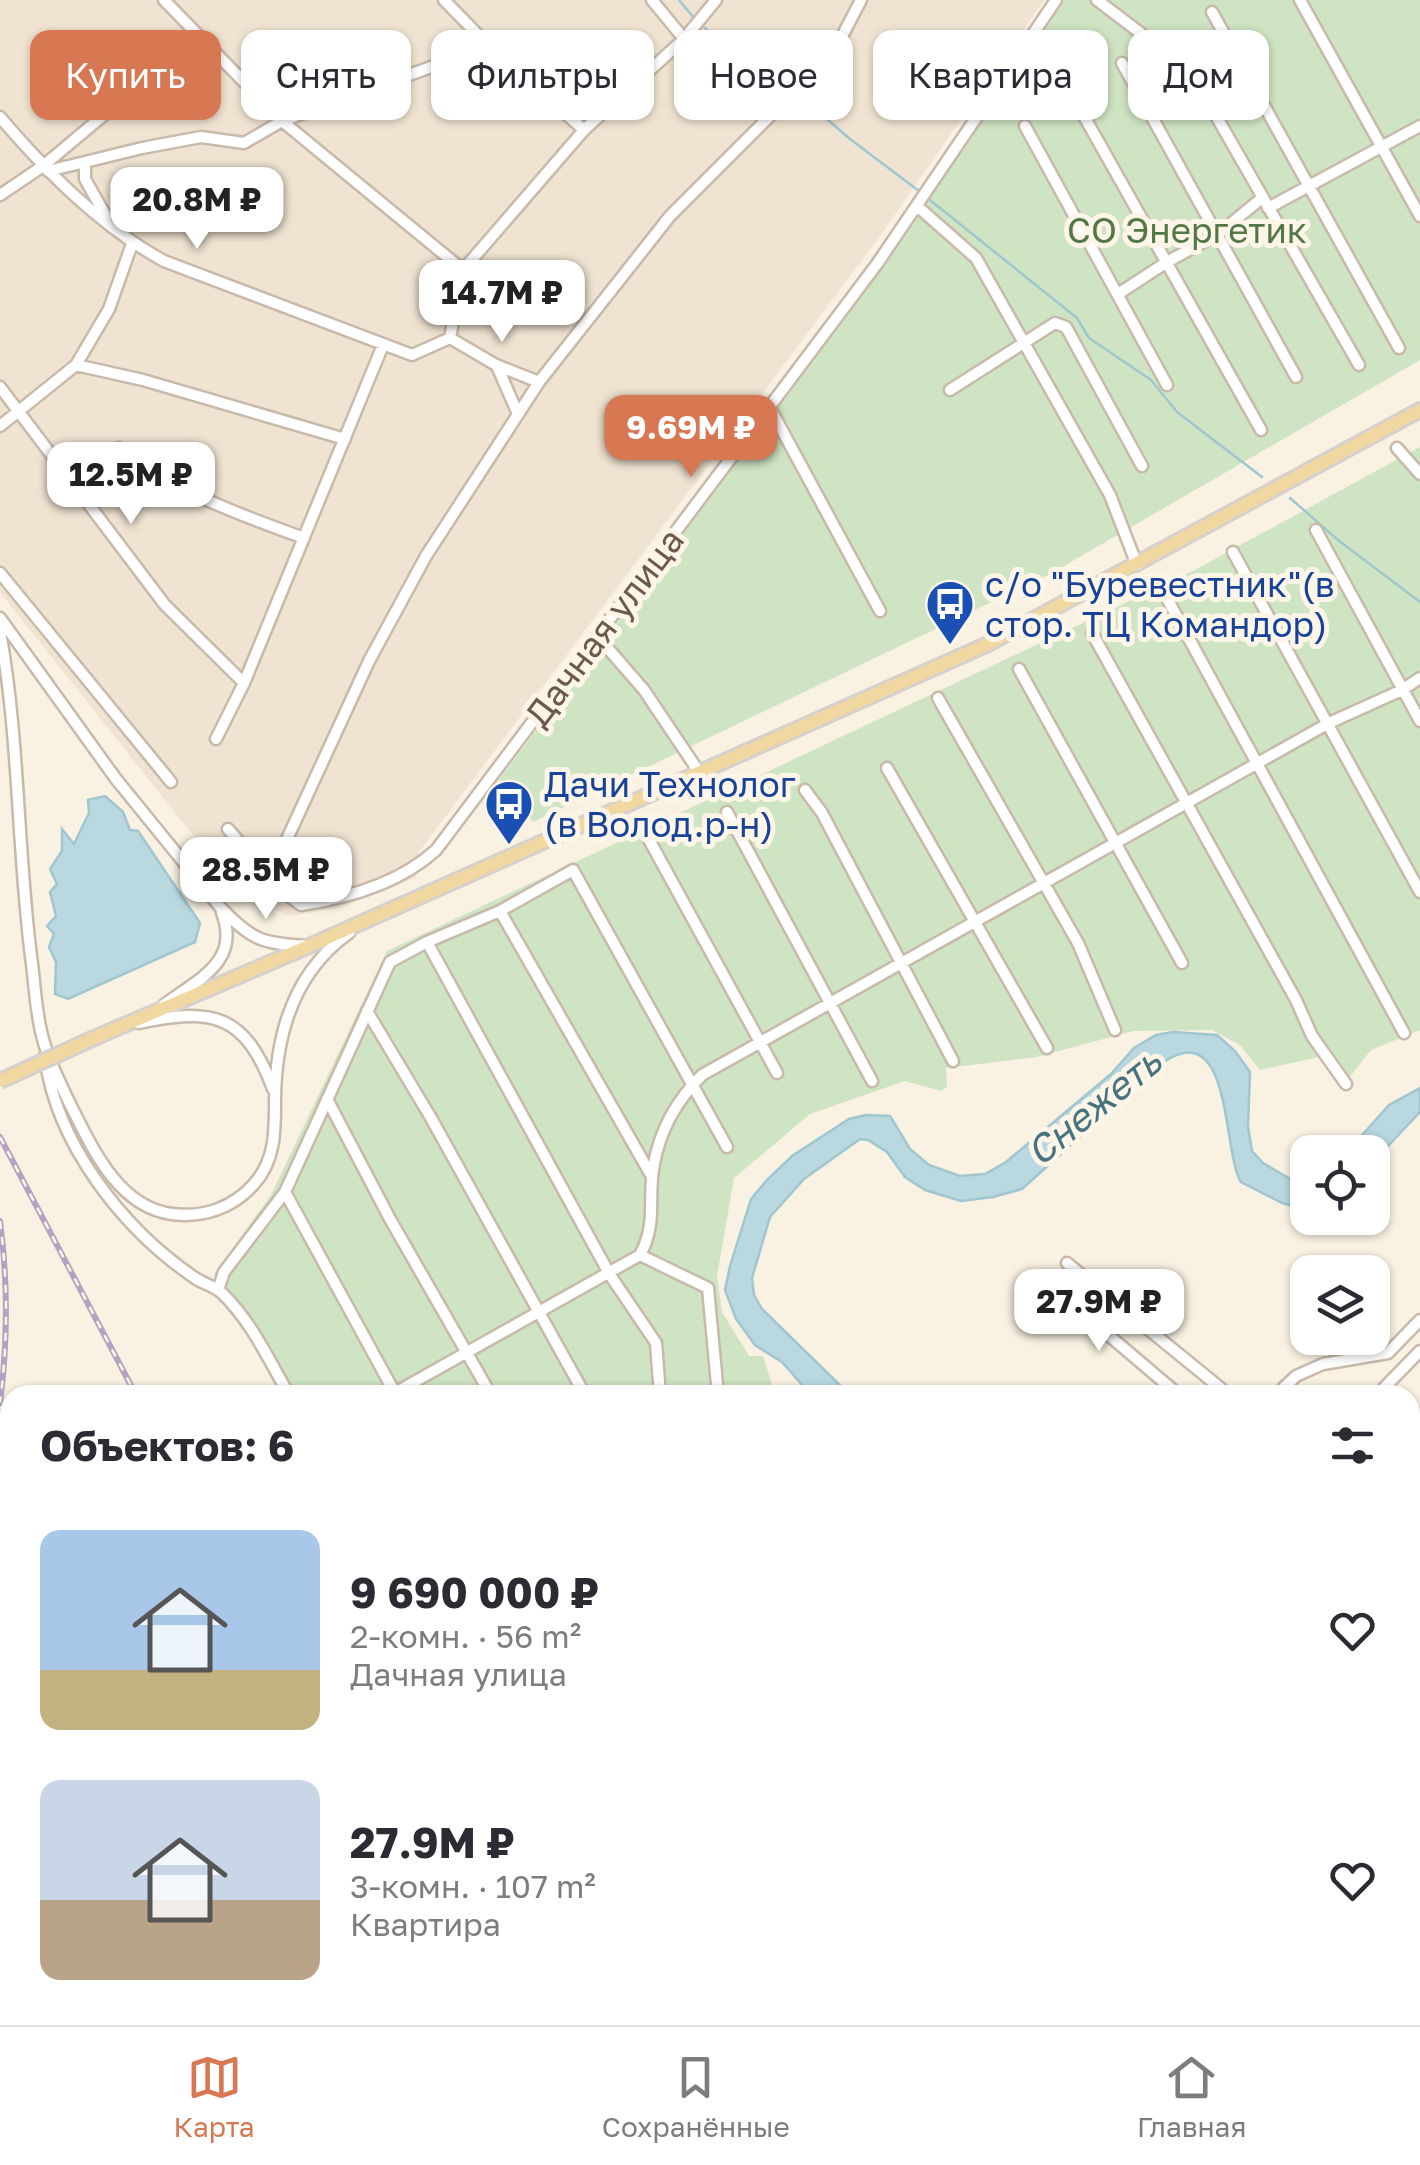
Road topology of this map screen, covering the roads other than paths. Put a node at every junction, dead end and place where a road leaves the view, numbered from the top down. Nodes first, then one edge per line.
1 (164, 0) edge
2 (444, 0) edge
3 (652, 0) edge
4 (716, 0) edge
5 (861, 0) edge
6 (1056, 0) edge
7 (1096, 0) edge
8 (1300, 0) edge
9 (1212, 12) dead end
10 (191, 30) edge
11 (473, 30) edge
12 (677, 30) edge
13 (691, 30) edge
14 (674, 48) edge
15 (221, 61) edge
16 (1122, 63) dead end
17 (431, 67) edge
18 (0, 117) edge
19 (101, 120) edge
20 (573, 120) edge
21 (1086, 120) edge
22 (282, 121) junction
23 (1025, 126) dead end
24 (1420, 126) edge
25 (584, 130) junction
26 (1381, 145) junction
27 (85, 162) junction
28 (45, 169) junction
29 (1310, 185) junction
30 (0, 195) edge
31 (1265, 203) junction
32 (917, 206) junction
33 (1420, 216) edge
34 (113, 227) junction
35 (1218, 234) junction
36 (132, 244) junction
37 (1167, 262) junction
38 (463, 270) junction
39 (1118, 294) junction
40 (450, 338) junction
41 (1025, 342) junction
42 (383, 344) junction
43 (1399, 348) dead end
44 (496, 364) junction
45 (1359, 365) dead end
46 (76, 366) junction
47 (1296, 377) dead end
48 (539, 382) junction
49 (1167, 384) dead end
50 (0, 386) edge
51 (950, 390) dead end
52 (770, 408) junction
53 (1420, 410) edge
54 (20, 412) junction
55 (518, 414) junction
56 (0, 426) edge
57 (1261, 430) dead end
58 (345, 439) junction
59 (119, 448) dead end
60 (1397, 448) dead end
61 (1142, 466) dead end
62 (1420, 474) edge
63 (1316, 530) dead end
64 (304, 538) junction
65 (1234, 552) dead end
66 (1137, 565) junction
67 (0, 573) edge
68 (1163, 591) dead end
69 (880, 611) dead end
70 (0, 618) edge
71 (0, 632) edge
72 (1092, 632) dead end
73 (598, 637) junction
74 (18, 647) junction
75 (4, 655) junction
76 (1019, 668) dead end
77 (1420, 678) edge
78 (244, 683) junction
79 (1402, 690) junction
80 (938, 698) dead end
81 (1420, 721) edge
82 (1330, 723) junction
83 (216, 739) dead end
84 (1259, 762) junction
85 (887, 768) dead end
86 (699, 772) junction
87 (172, 782) dead end
88 (805, 790) dead end
89 (1186, 803) junction
90 (727, 812) dead end
91 (641, 825) dead end
92 (228, 829) dead end
93 (1115, 842) junction
94 (270, 876) junction
95 (1044, 881) junction
96 (1420, 892) edge
97 (220, 907) junction
98 (500, 912) junction
99 (380, 915) junction
100 (972, 921) junction
101 (427, 942) junction
102 (308, 946) junction
103 (901, 961) junction
104 (1182, 963) dead end
105 (830, 1002) junction
106 (156, 1011) junction
107 (367, 1011) junction
108 (114, 1029) junction
109 (1115, 1030) dead end
110 (1404, 1033) dead end
111 (43, 1040) junction
112 (758, 1042) junction
113 (1047, 1048) dead end
114 (953, 1061) dead end
115 (778, 1073) dead end
116 (872, 1080) dead end
117 (0, 1081) edge
118 (1346, 1084) dead end
119 (691, 1086) junction
120 (275, 1095) junction
121 (327, 1099) junction
122 (727, 1147) dead end
123 (653, 1179) junction
124 (285, 1192) junction
125 (640, 1256) junction
126 (1067, 1263) dead end
127 (610, 1274) junction
128 (1046, 1282) dead end
129 (218, 1290) junction
130 (539, 1314) junction
131 (1420, 1320) edge
132 (1420, 1351) edge
133 (468, 1352) junction
134 (282, 1385) edge
135 (389, 1385) edge
136 (410, 1385) edge
137 (486, 1385) edge
138 (579, 1385) edge
139 (659, 1385) edge
140 (717, 1385) edge
141 (1167, 1385) edge
142 (1217, 1385) edge
143 (1285, 1385) edge
144 (1386, 1385) edge

1 - 10 street
2 - 11 street
3 - 12 street
4 - 13 street
5 - 48 street
6 - 32 street, Дачная улица
7 - 31 street
8 - 26 street
9 - 29 street
14 - 25 street
15 - 22 street
16 - 35 street
17 - 22 street
18 - 28 street
19 - 28 street
20 - 25 street
21 - 37 street
22 - 27 street
22 - 38 street
23 - 39 street
24 - 26 street
25 - 38 street
26 - 29 street
26 - 33 street
27 - 28 street
27 - 34 street
28 - 30 street
28 - 34 street
29 - 31 street
29 - 43 street
31 - 35 street
31 - 45 street
32 - 41 street
32 - 52 street, Дачная улица
34 - 36 street
35 - 37 street
35 - 47 street
36 - 42 street
36 - 46 street
37 - 39 street
37 - 57 street
38 - 40 street
39 - 49 street
40 - 42 street
40 - 44 street
41 - 51 street
41 - 61 street
41 - 66 street
42 - 58 street
44 - 48 street
44 - 55 street
46 - 54 street
46 - 58 street
48 - 55 street
50 - 54 street
52 - 69 street
52 - 73 street, Дачная улица
53 - 66 main road
54 - 56 street
54 - 78 street
55 - 94 street
58 - 64 street
59 - 64 street
60 - 62 street
63 - 79 street
64 - 78 street
65 - 82 street
66 - 86 main road
67 - 87 street
68 - 84 street
70 - 74 street
71 - 75 street
72 - 89 street
73 - 86 street
73 - 94 street, Дачная улица
74 - 75 street
74 - 97 street
75 - 111 street
76 - 93 street
77 - 79 street
78 - 83 street
79 - 81 street
79 - 82 street
80 - 95 street
82 - 84 street
82 - 96 street
84 - 89 street
84 - 110 street
85 - 100 street
86 - 99 main road
88 - 103 street
89 - 93 street
89 - 118 street
90 - 105 street
91 - 112 street
92 - 94 street, Дачная улица
93 - 95 street
93 - 104 street
95 - 100 street
95 - 109 street
97 - 102 street
97 - 106 street
98 - 101 street
98 - 119 street
98 - 123 street
99 - 102 main road
99 - 120 street
100 - 103 street
100 - 113 street
101 - 107 street
101 - 127 street
102 - 106 main road
103 - 105 street
103 - 114 street
105 - 112 street
105 - 116 street
106 - 108 main road
107 - 121 street
107 - 130 street
108 - 117 main road, bridge
108 - 120 street
111 - 120 street
111 - 129 street
112 - 115 street
112 - 119 street
119 - 122 street
119 - 123 street
121 - 124 street
121 - 133 street
123 - 125 street
124 - 129 street
124 - 135 street
125 - 127 street
125 - 140 street
126 - 142 street
127 - 130 street
127 - 139 street
128 - 141 street
129 - 134 street
130 - 133 street
130 - 138 street
131 - 143 street
132 - 144 street
133 - 136 street
133 - 137 street

